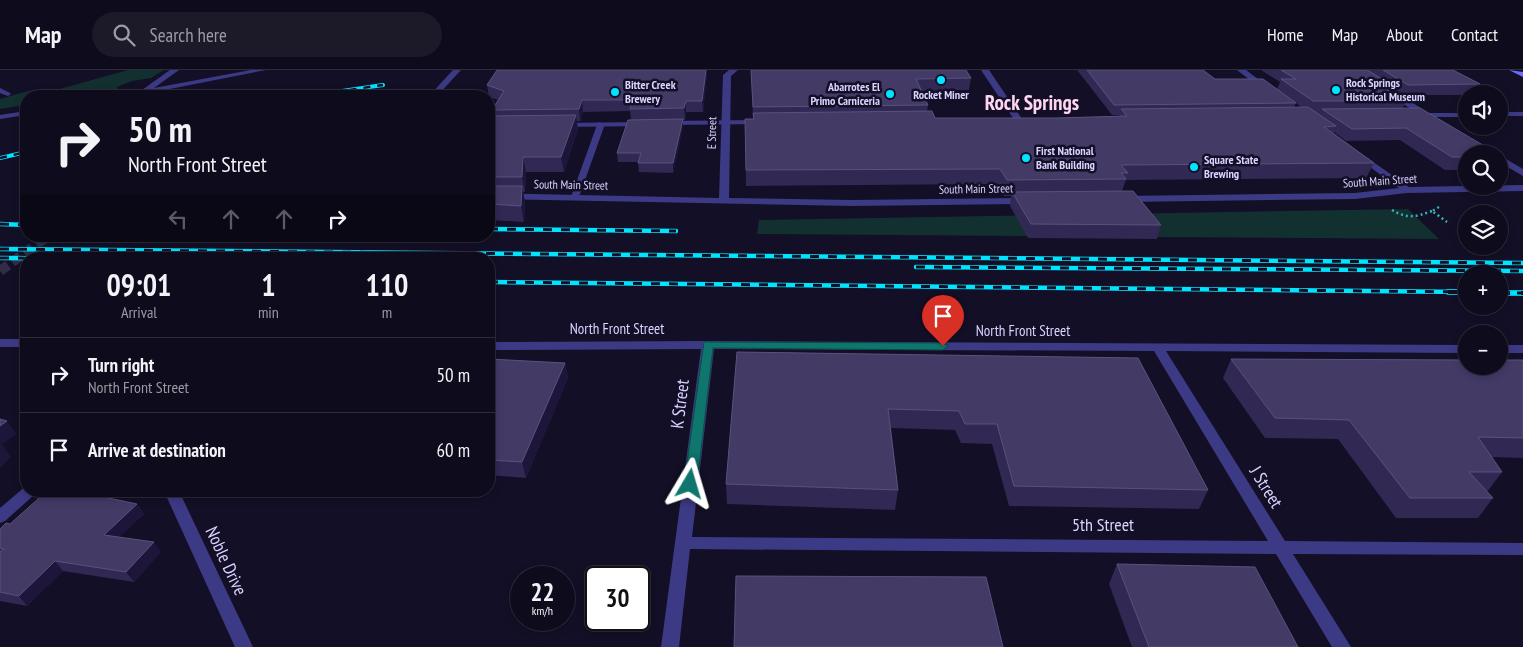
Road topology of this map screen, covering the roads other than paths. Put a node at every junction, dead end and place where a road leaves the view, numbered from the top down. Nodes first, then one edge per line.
1 (175, 70) edge
2 (200, 70) edge
3 (262, 70) edge
4 (457, 70) edge
5 (734, 70) edge
6 (985, 70) edge
7 (1241, 70) edge
8 (1513, 70) edge
9 (1523, 75) edge
10 (207, 80) junction
11 (146, 90) edge
12 (157, 90) edge
13 (439, 90) edge
14 (1386, 90) edge
15 (1277, 96) edge
16 (20, 113) edge
17 (1508, 114) edge
18 (1523, 114) edge
19 (1409, 115) edge
20 (1428, 115) junction
21 (1458, 115) edge
22 (0, 117) edge
23 (1028, 119) edge
24 (1008, 120) edge
25 (1018, 120) junction
26 (724, 122) junction
27 (773, 122) edge
28 (658, 123) edge
29 (601, 124) junction
30 (649, 124) edge
31 (554, 125) edge
32 (1444, 125) edge
33 (1353, 151) edge
34 (1508, 164) edge
35 (1523, 173) edge
36 (1523, 188) edge
37 (1407, 190) junction
38 (495, 196) edge
39 (575, 197) junction
40 (1116, 200) edge
41 (724, 201) junction
42 (1038, 201) edge
43 (0, 343) edge
44 (20, 343) edge
45 (708, 345) junction
46 (495, 346) edge
47 (1158, 348) junction
48 (1458, 348) edge
49 (1508, 349) edge
50 (1523, 349) edge
51 (22, 497) edge
52 (174, 497) edge
53 (0, 517) edge
54 (683, 543) junction
55 (1281, 546) junction
56 (1523, 550) edge
57 (244, 647) edge
58 (670, 647) edge
59 (1342, 647) edge

1 - 11 street
2 - 10 street
3 - 10 street
4 - 13 street
5 - 26 street, E Street
6 - 25 street
7 - 15 street
8 - 9 main road
10 - 12 street
14 - 20 street
16 - 22 street
17 - 18 street
19 - 20 street
20 - 21 street
20 - 32 street
23 - 25 street
24 - 25 street
26 - 27 street
26 - 28 street
26 - 41 street, E Street
29 - 30 street
29 - 31 street
29 - 39 lane
33 - 37 street
34 - 35 street
36 - 37 street, South Main Street
37 - 40 street, South Main Street
38 - 39 street, South Main Street
39 - 41 street, South Main Street
41 - 42 street, South Main Street
43 - 44 street
45 - 46 street, North Front Street
45 - 47 street, North Front Street
45 - 54 street, K Street
47 - 48 street, North Front Street
47 - 55 street, J Street
49 - 50 street
51 - 53 street
52 - 57 street, Noble Drive
54 - 55 street, 5th Street
54 - 58 street, K Street
55 - 56 street, 5th Street
55 - 59 street, J Street

